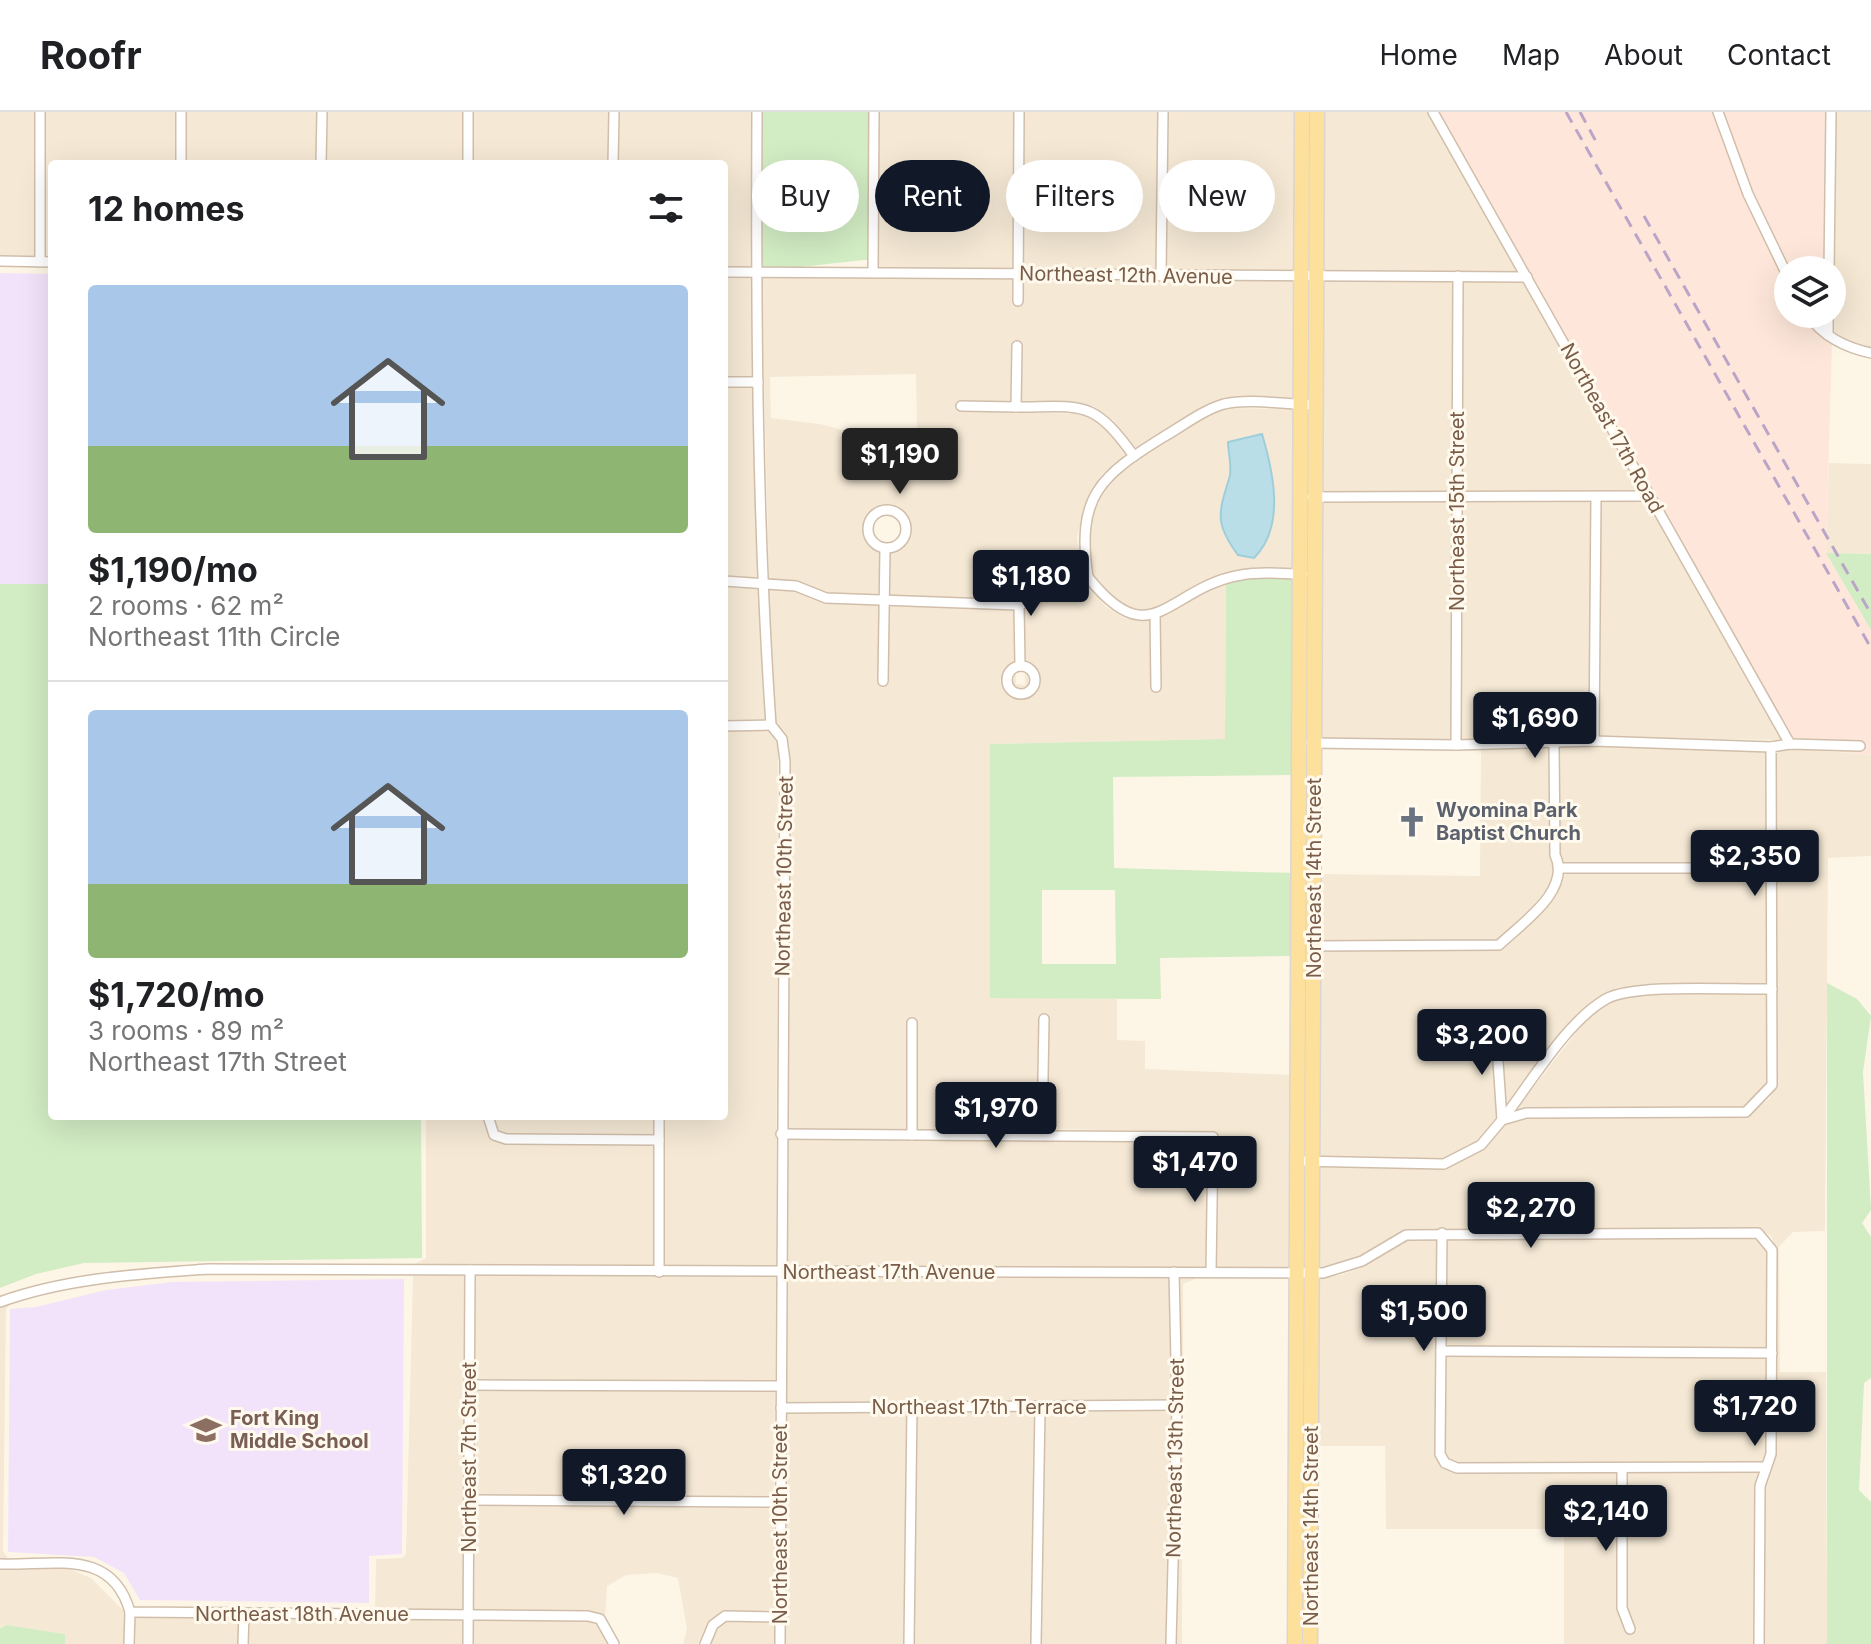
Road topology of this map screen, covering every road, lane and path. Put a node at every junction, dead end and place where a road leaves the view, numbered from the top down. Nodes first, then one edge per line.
1 (40, 112) edge
2 (181, 112) edge
3 (322, 112) edge
4 (468, 112) edge
5 (614, 112) edge
6 (757, 112) edge
7 (874, 112) edge
8 (1019, 112) edge
9 (1163, 112) edge
10 (1302, 112) edge
11 (1317, 112) edge
12 (1433, 112) edge
13 (1718, 112) edge
14 (1831, 112) edge
15 (181, 160) edge
16 (321, 160) edge
17 (468, 160) edge
18 (613, 160) edge
19 (1778, 256) edge
20 (1829, 256) edge
21 (0, 261) edge
22 (40, 262) junction
23 (48, 262) edge
24 (728, 272) edge
25 (756, 272) junction
26 (873, 272) junction
27 (1018, 274) junction
28 (1161, 276) junction
29 (1458, 276) junction
30 (1309, 277) junction
31 (1527, 277) junction
32 (1018, 301) dead end
33 (1821, 328) edge
34 (1828, 328) edge
35 (1828, 335) junction
36 (1017, 346) dead end
37 (1871, 353) edge
38 (728, 382) edge
39 (758, 382) junction
40 (1309, 405) junction
41 (961, 406) dead end
42 (1016, 407) junction
43 (1134, 456) junction
44 (1458, 495) junction
45 (1650, 496) junction
46 (1308, 497) junction
47 (1596, 497) junction
48 (885, 549) junction
49 (1308, 574) junction
50 (1088, 577) junction
51 (728, 581) edge
52 (764, 582) junction
53 (883, 601) junction
54 (1019, 605) junction
55 (1155, 614) junction
56 (1020, 666) dead end
57 (883, 681) dead end
58 (1156, 687) dead end
59 (771, 725) junction
60 (728, 726) edge
61 (1594, 741) junction
62 (1554, 742) junction
63 (1307, 743) junction
64 (1790, 744) junction
65 (1456, 745) junction
66 (1860, 746) dead end
67 (1771, 747) junction
68 (1561, 868) junction
69 (1772, 868) junction
70 (1306, 946) junction
71 (1772, 989) junction
72 (1044, 1019) dead end
73 (912, 1023) dead end
74 (1496, 1032) dead end
75 (489, 1120) edge
76 (659, 1120) edge
77 (1502, 1120) junction
78 (781, 1134) junction
79 (1042, 1134) junction
80 (912, 1135) junction
81 (659, 1140) junction
82 (1305, 1162) junction
83 (1442, 1233) junction
84 (470, 1270) junction
85 (659, 1272) junction
86 (781, 1272) junction
87 (1174, 1272) junction
88 (1211, 1272) junction
89 (1305, 1273) junction
90 (0, 1302) edge
91 (1441, 1351) junction
92 (1772, 1353) junction
93 (469, 1385) junction
94 (780, 1386) junction
95 (1177, 1405) junction
96 (912, 1407) junction
97 (781, 1408) junction
98 (1040, 1408) junction
99 (1764, 1467) junction
100 (1622, 1469) junction
101 (469, 1500) junction
102 (780, 1502) junction
103 (0, 1564) edge
104 (130, 1612) junction
105 (244, 1613) junction
106 (468, 1615) junction
107 (780, 1617) junction
108 (1630, 1629) dead end
109 (129, 1644) edge
110 (243, 1644) edge
111 (468, 1644) edge
112 (614, 1644) edge
113 (705, 1644) edge
114 (780, 1644) edge
115 (909, 1644) edge
116 (1036, 1644) edge
117 (1171, 1644) edge
118 (1295, 1644) edge
119 (1310, 1644) edge
120 (1759, 1644) edge

1 - 22 street
2 - 15 street
3 - 16 street
4 - 17 street
5 - 18 street
6 - 25 street, Northeast 10th Street
7 - 26 street
8 - 27 street
9 - 28 street
10 - 30 main road, Northeast 14th Street
11 - 30 main road, Northeast 14th Street
12 - 31 street, Northeast 17th Road
13 - 19 street
14 - 20 street
21 - 22 street
22 - 23 street
24 - 25 street, Northeast 12th Avenue
25 - 26 street, Northeast 12th Avenue
25 - 39 street, Northeast 10th Street
26 - 27 street, Northeast 12th Avenue
27 - 28 street, Northeast 12th Avenue
27 - 32 street
28 - 30 street, Northeast 12th Avenue
29 - 30 street, Northeast 12th Avenue
29 - 31 street, Northeast 12th Avenue
29 - 44 street, Northeast 15th Street
30 - 40 main road, Northeast 14th Street
31 - 45 street, Northeast 17th Road
33 - 35 street
34 - 35 street
35 - 37 street
36 - 42 street
38 - 39 street
39 - 52 street, Northeast 10th Street
40 - 43 street
40 - 46 main road, Northeast 14th Street
41 - 42 street
42 - 43 street
43 - 50 street
44 - 46 street
44 - 47 street
44 - 65 street, Northeast 15th Street
45 - 47 street
45 - 64 street, Northeast 17th Road
46 - 49 main road, Northeast 14th Street
47 - 61 street
48 - 48 street
48 - 53 street
49 - 55 street
49 - 63 main road, Northeast 14th Street
50 - 54 street
50 - 55 street
51 - 52 street
52 - 53 street
52 - 59 street, Northeast 10th Street
53 - 54 street
53 - 57 street
54 - 56 street
55 - 58 street
59 - 60 street
59 - 78 street, Northeast 10th Street
61 - 62 street
61 - 67 street
62 - 65 street
62 - 68 street
63 - 65 street
63 - 70 main road, Northeast 14th Street
64 - 66 street
64 - 67 street
67 - 69 street
68 - 69 street
68 - 70 street
69 - 71 street
70 - 82 main road, Northeast 14th Street
71 - 77 street
71 - 77 street
72 - 79 street
73 - 80 street
74 - 77 street
75 - 81 street
76 - 81 street
77 - 82 street
78 - 80 street
78 - 86 street, Northeast 10th Street
79 - 80 street
79 - 88 street
81 - 85 street
82 - 89 main road, Northeast 14th Street
83 - 89 street, Northeast 17th Avenue
83 - 91 street
83 - 92 street, Northeast 17th Avenue
84 - 85 street, Northeast 17th Avenue
84 - 90 street, Northeast 17th Avenue
84 - 93 street, Northeast 7th Street
85 - 86 street, Northeast 17th Avenue
86 - 87 street, Northeast 17th Avenue
86 - 94 street, Northeast 10th Street
87 - 88 street, Northeast 17th Avenue
87 - 95 street, Northeast 13th Street
88 - 89 street, Northeast 17th Avenue
89 - 118 main road, Northeast 14th Street
89 - 119 main road, Northeast 14th Street
91 - 92 street
91 - 100 street
92 - 99 street
93 - 94 street
93 - 101 street, Northeast 7th Street
94 - 97 street, Northeast 10th Street
95 - 98 street, Northeast 17th Terrace
95 - 117 street, Northeast 13th Street
96 - 97 street, Northeast 17th Terrace
96 - 98 street, Northeast 17th Terrace
96 - 115 street
97 - 102 street, Northeast 10th Street
98 - 116 street
99 - 100 street
99 - 120 street
100 - 108 street
101 - 102 street
101 - 106 street, Northeast 7th Street
102 - 107 street, Northeast 10th Street
103 - 104 street
104 - 105 street, Northeast 18th Avenue
104 - 109 street
105 - 106 street, Northeast 18th Avenue
105 - 110 street
106 - 111 street, Northeast 7th Street
106 - 112 street, Northeast 18th Avenue
107 - 113 street
107 - 114 street, Northeast 10th Street

